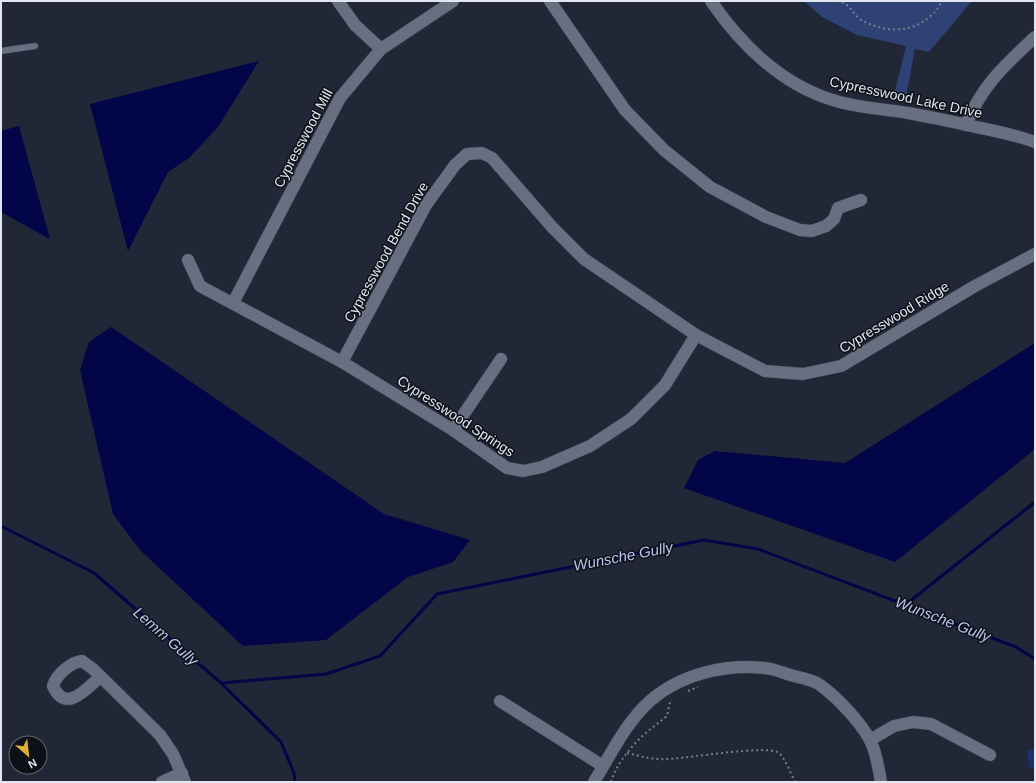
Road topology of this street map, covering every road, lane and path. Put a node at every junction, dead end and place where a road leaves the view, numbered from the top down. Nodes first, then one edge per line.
1 (338, 1) edge
2 (453, 1) edge
3 (550, 1) edge
4 (711, 1) edge
5 (838, 1) edge
6 (941, 1) edge
7 (1035, 37) edge
8 (35, 46) dead end
9 (381, 49) junction
10 (1, 51) edge
11 (966, 125) junction
12 (1035, 142) edge
13 (482, 153) joint
14 (861, 200) dead end
15 (1035, 254) edge
16 (188, 260) dead end
17 (233, 303) junction
18 (696, 335) junction
19 (501, 358) dead end
20 (342, 362) junction
21 (453, 430) junction
22 (100, 676) dead end
23 (698, 687) dead end
24 (685, 692) dead end
25 (675, 696) dead end
26 (500, 701) dead end
27 (870, 740) junction
28 (627, 753) junction
29 (990, 755) dead end
30 (603, 766) junction
31 (183, 777) edge
32 (162, 782) edge
33 (594, 782) edge
34 (611, 782) edge
35 (795, 782) edge
36 (881, 782) edge

1 - 9 street
2 - 9 street, Cypresswood Mill
3 - 14 street
4 - 11 street, Cypresswood Lake Drive
5 - 6 path
7 - 11 street
8 - 10 lane
9 - 17 street, Cypresswood Mill
11 - 12 street, Cypresswood Lake Drive
13 - 18 street, Cypresswood Ridge
13 - 20 street, Cypresswood Bend Drive
15 - 18 street, Cypresswood Ridge
16 - 17 street, Cypresswood Springs
17 - 20 street, Cypresswood Springs
18 - 21 street, Cypresswood Springs
19 - 21 street
20 - 21 street, Cypresswood Springs
22 - 31 street
23 - 24 path
25 - 28 path
26 - 30 street
27 - 29 street
27 - 30 street
27 - 36 street
28 - 34 path
28 - 35 path
30 - 33 street
31 - 32 street

